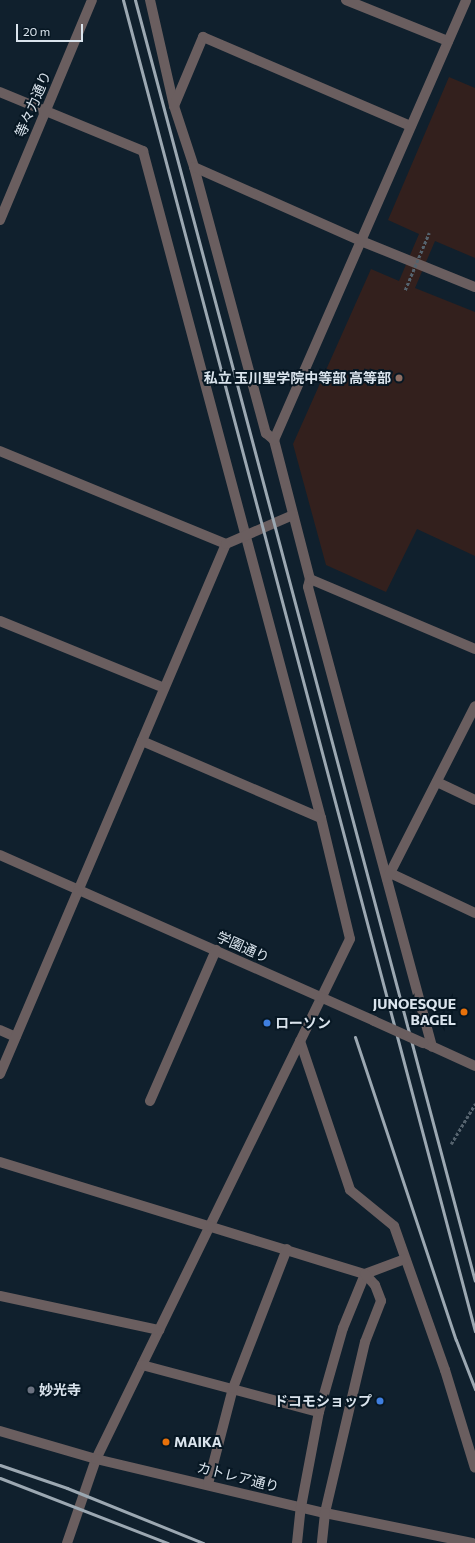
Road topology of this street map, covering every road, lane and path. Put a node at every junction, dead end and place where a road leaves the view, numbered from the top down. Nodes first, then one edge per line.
1 (92, 0) edge
2 (150, 0) edge
3 (346, 0) edge
4 (466, 0) edge
5 (448, 41) junction
6 (0, 92) edge
7 (174, 106) junction
8 (45, 111) junction
9 (411, 126) junction
10 (194, 167) junction
11 (0, 220) edge
12 (429, 233) dead end
13 (361, 241) junction
14 (475, 287) edge
15 (405, 290) dead end
16 (274, 440) junction
17 (0, 451) edge
18 (293, 515) junction
19 (245, 536) junction
20 (226, 544) junction
21 (310, 579) junction
22 (0, 621) edge
23 (475, 649) edge
24 (164, 688) junction
25 (475, 706) edge
26 (142, 741) junction
27 (437, 782) junction
28 (475, 800) edge
29 (321, 818) junction
30 (0, 855) edge
31 (388, 876) junction
32 (79, 889) junction
33 (475, 913) edge
34 (216, 950) junction
35 (321, 998) junction
36 (0, 1030) edge
37 (16, 1037) junction
38 (300, 1041) junction
39 (428, 1045) junction
40 (475, 1066) edge
41 (0, 1074) edge
42 (150, 1101) dead end
43 (475, 1104) edge
44 (451, 1144) dead end
45 (0, 1162) edge
46 (210, 1226) junction
47 (287, 1249) junction
48 (405, 1258) junction
49 (365, 1274) junction
50 (0, 1296) edge
51 (159, 1330) junction
52 (142, 1364) junction
53 (233, 1388) junction
54 (319, 1412) junction
55 (0, 1431) edge
56 (96, 1459) junction
57 (475, 1468) edge
58 (208, 1484) junction
59 (301, 1507) junction
60 (325, 1513) junction
61 (68, 1538) edge
62 (297, 1543) edge
63 (322, 1543) edge
64 (471, 1543) edge

1 - 8 street, 等々力通り
2 - 7 street
3 - 5 street
4 - 5 street
5 - 9 street
6 - 8 street
7 - 9 street
7 - 10 street
8 - 11 street, 等々力通り
8 - 19 street
9 - 13 street
10 - 13 street
10 - 16 street
12 - 15 path, bridge
13 - 14 street
13 - 16 street
16 - 18 street
17 - 20 street
18 - 19 street
18 - 21 street
19 - 20 street
19 - 29 street
20 - 24 street
21 - 23 street
21 - 31 street
22 - 24 street
24 - 26 street
25 - 27 street
26 - 29 street
26 - 32 street
27 - 28 street
27 - 31 street
29 - 35 street
30 - 32 street, 学園通り
31 - 33 street
31 - 39 street
32 - 34 street, 学園通り
32 - 37 street
34 - 35 street, 学園通り
34 - 42 street
35 - 38 street
35 - 39 street, 学園通り, bridge
36 - 37 street
37 - 41 street
38 - 46 street
38 - 48 street
39 - 40 street, 学園通り
43 - 44 path
45 - 46 street
46 - 47 street
46 - 51 street
47 - 49 street
47 - 53 street
48 - 49 street
48 - 57 street
49 - 54 street
49 - 60 street
50 - 51 street
51 - 52 street
52 - 53 street
52 - 56 street
53 - 54 street
53 - 58 street
54 - 59 street
55 - 56 street, カトレア通り
56 - 58 street, カトレア通り
56 - 61 street
58 - 59 street, カトレア通り
59 - 60 street, カトレア通り
59 - 62 street
60 - 63 street
60 - 64 street, カトレア通り

